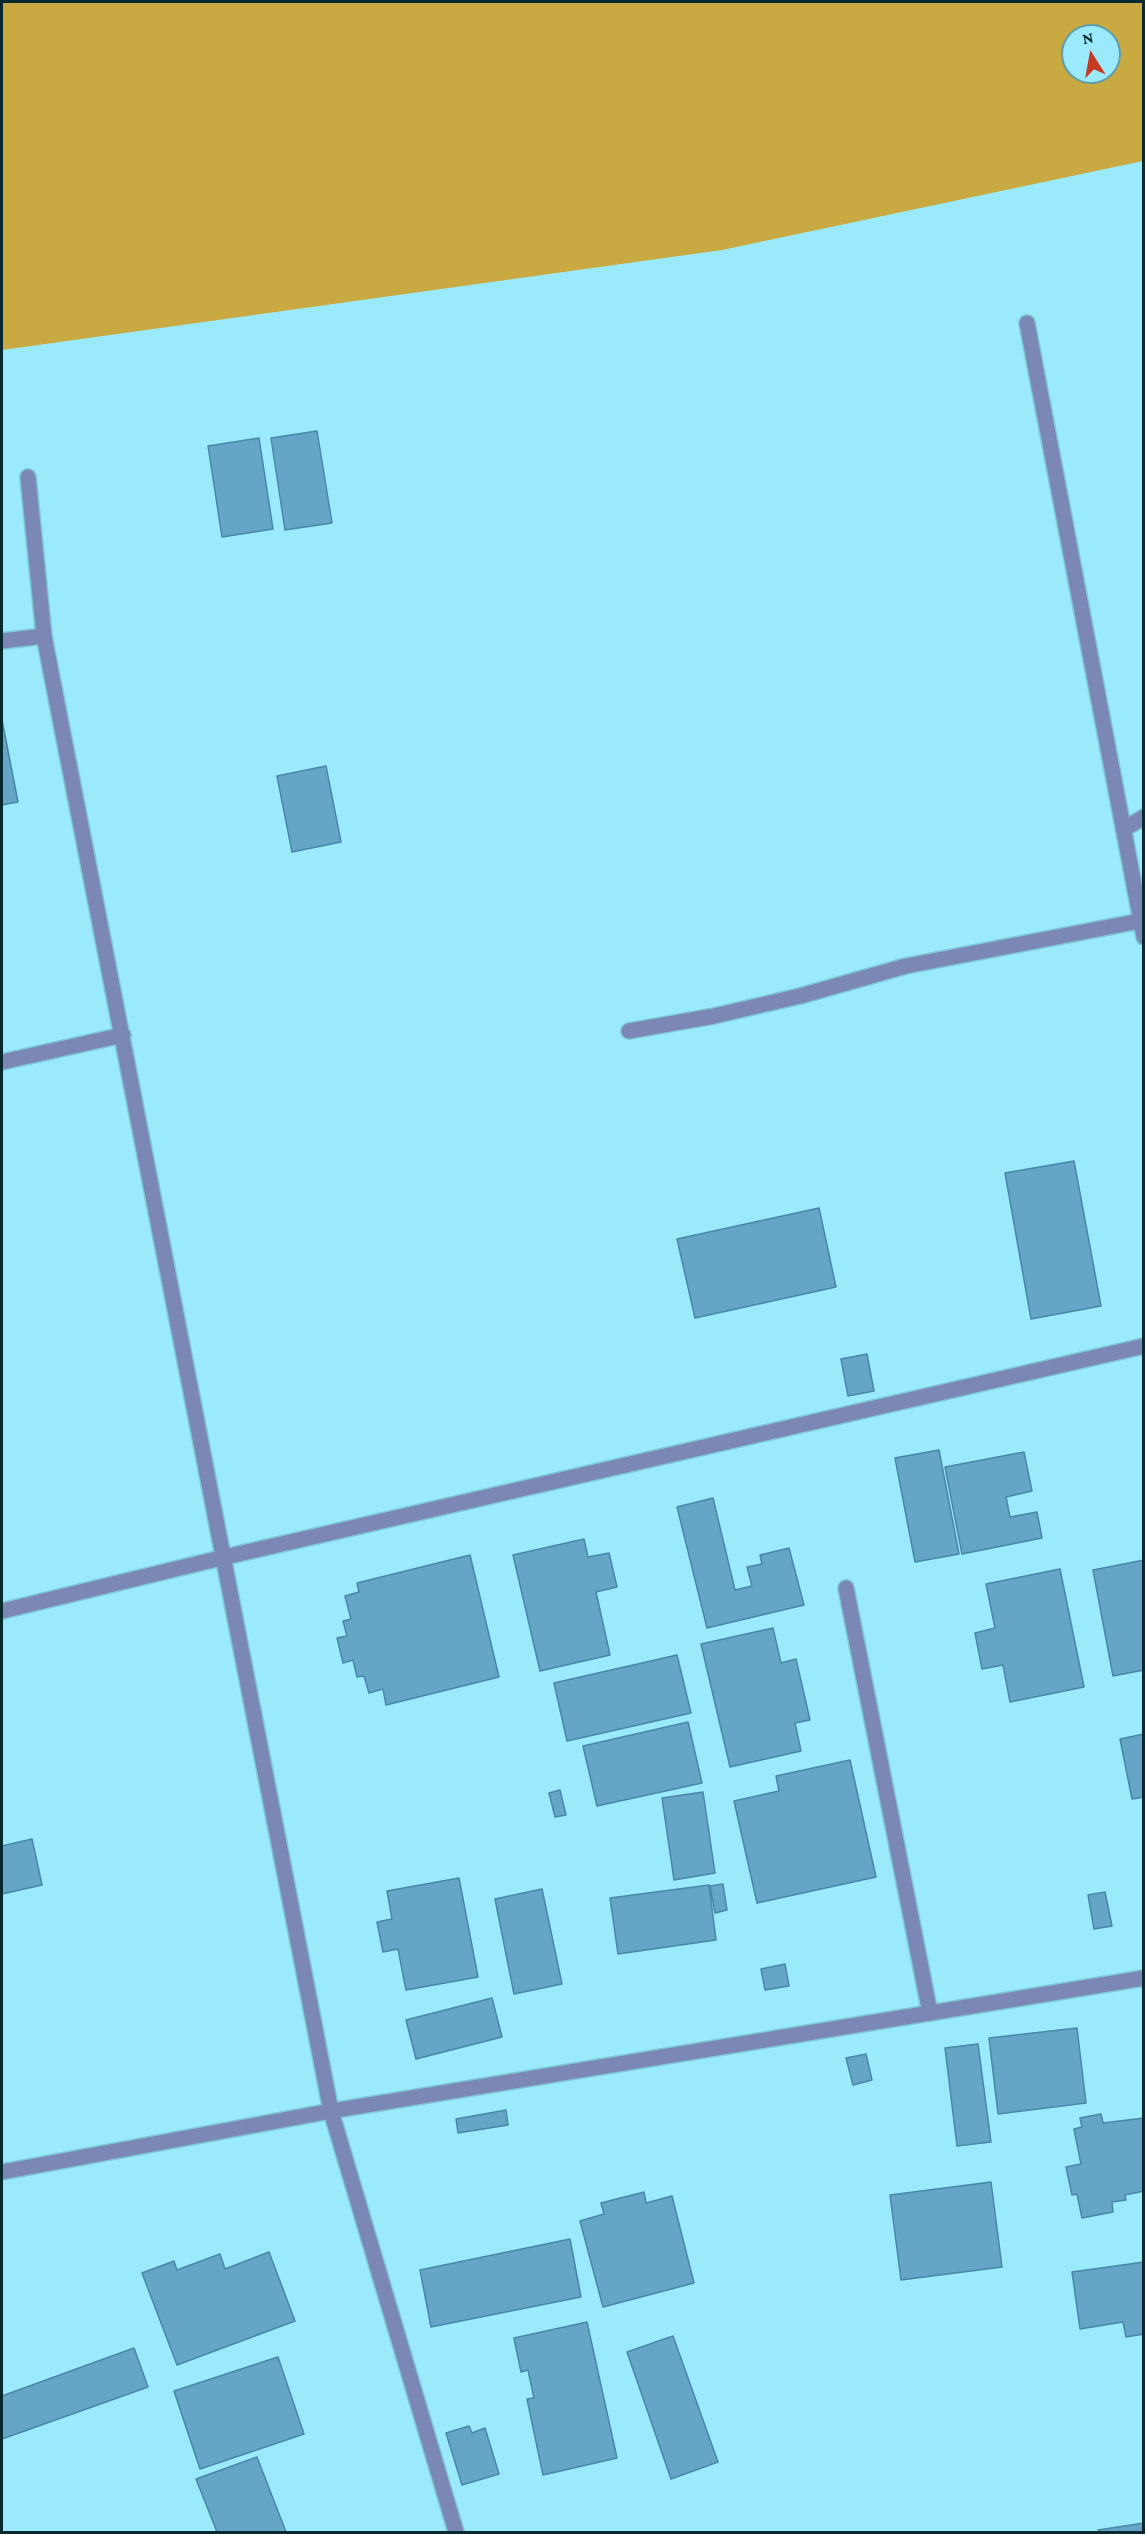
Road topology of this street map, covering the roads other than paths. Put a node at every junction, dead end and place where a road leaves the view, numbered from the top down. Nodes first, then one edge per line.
1 (1028, 323) dead end
2 (28, 477) dead end
3 (45, 636) junction
4 (2, 641) edge
5 (1143, 817) edge
6 (1124, 829) junction
7 (1140, 921) junction
8 (1143, 937) edge
9 (629, 1031) dead end
10 (123, 1035) junction
11 (2, 1062) edge
12 (1143, 1346) edge
13 (225, 1557) junction
14 (846, 1588) dead end
15 (2, 1611) edge
16 (1143, 1978) edge
17 (930, 2013) junction
18 (331, 2110) junction
19 (2, 2172) edge
20 (456, 2532) edge

1 - 6 street
2 - 3 street
3 - 4 street
3 - 10 street
5 - 6 street
6 - 7 street
7 - 8 street
7 - 9 street
10 - 11 street
10 - 13 street
12 - 13 street
13 - 15 street
13 - 18 street
14 - 17 street
16 - 17 street
17 - 18 street
18 - 19 street
18 - 20 street

